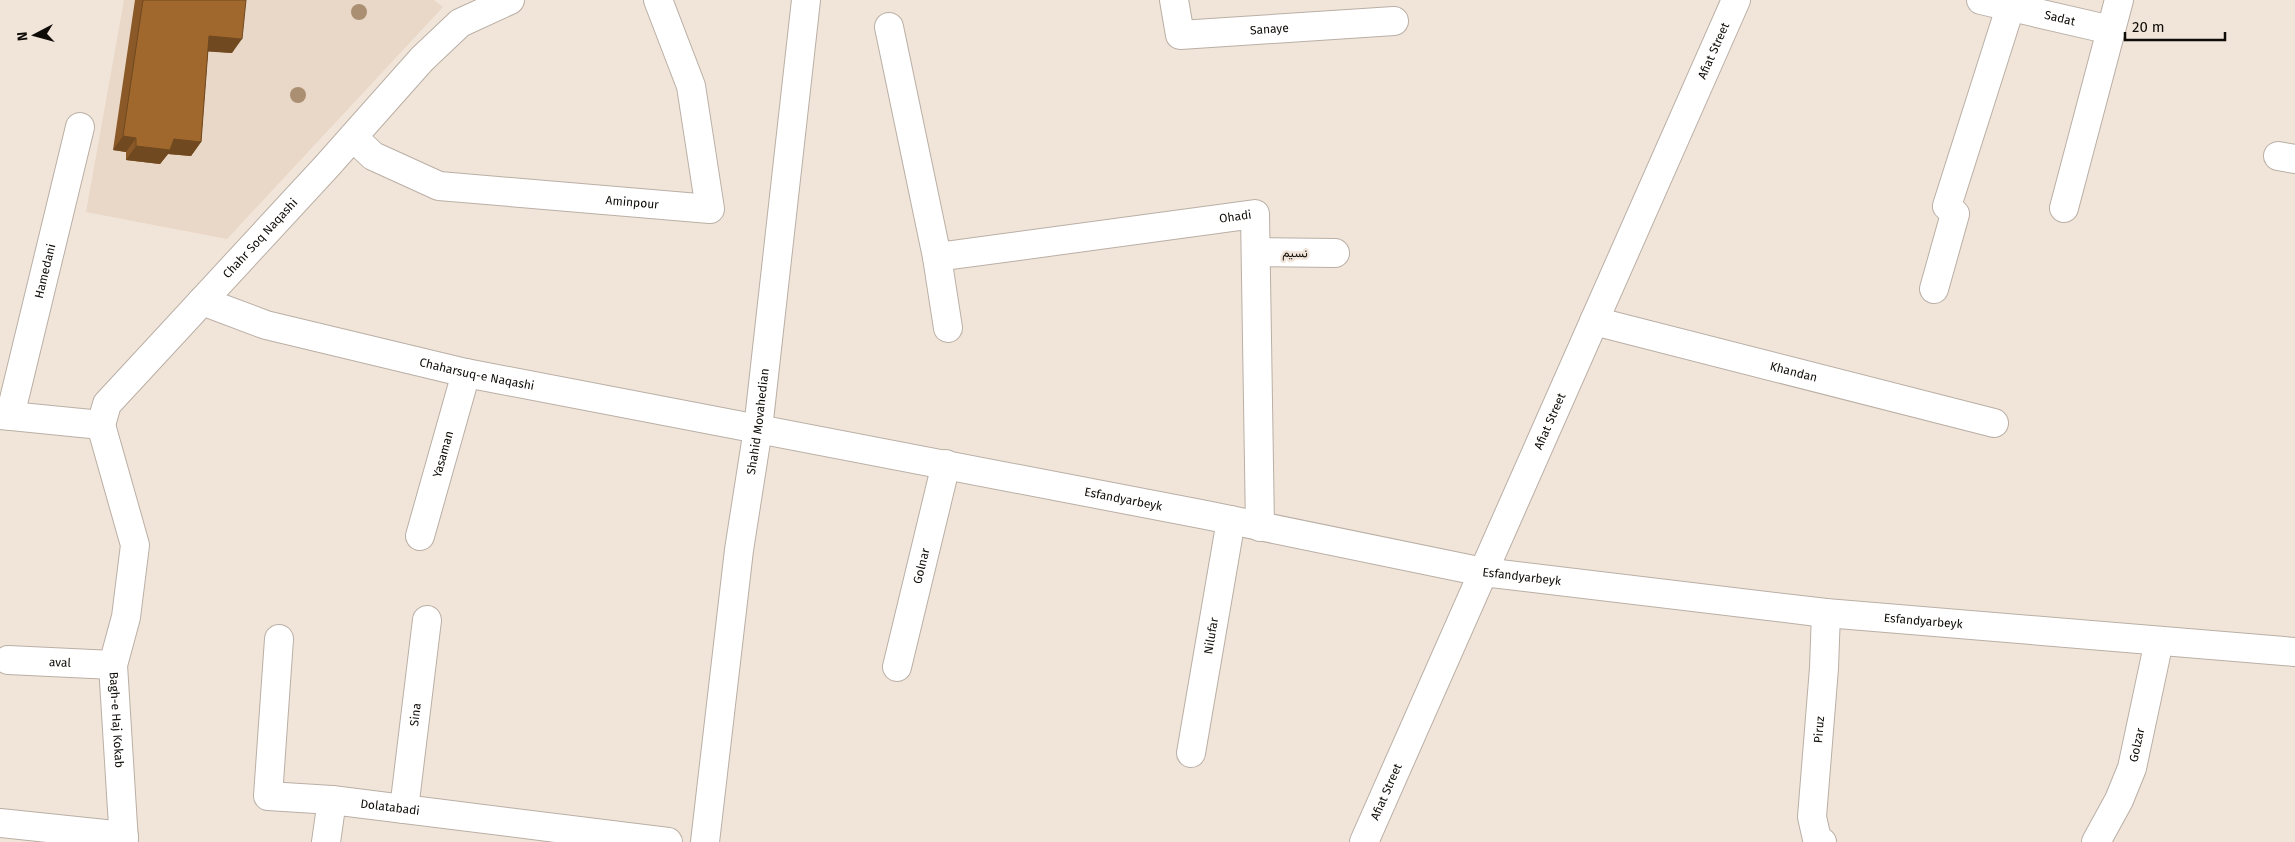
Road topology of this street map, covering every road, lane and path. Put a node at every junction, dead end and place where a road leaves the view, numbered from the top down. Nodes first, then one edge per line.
1 (510, 0) edge
2 (658, 0) edge
3 (806, 0) edge
4 (1174, 0) edge
5 (1736, 0) edge
6 (1981, 0) edge
7 (2119, 0) edge
8 (2010, 8) junction
9 (1394, 21) dead end
10 (888, 27) dead end
11 (2111, 30) junction
12 (80, 127) dead end
13 (353, 136) junction
14 (2064, 208) dead end
15 (1256, 252) junction
16 (1334, 253) dead end
17 (937, 257) junction
18 (1934, 289) dead end
19 (202, 301) junction
20 (1594, 321) junction
21 (948, 328) dead end
22 (466, 373) junction
23 (5, 416) edge
24 (1994, 423) dead end
25 (102, 425) junction
26 (758, 429) junction
27 (946, 464) junction
28 (1231, 520) junction
29 (1260, 527) junction
30 (420, 536) dead end
31 (1483, 572) junction
32 (1826, 613) junction
33 (427, 620) dead end
34 (279, 639) dead end
35 (2159, 642) junction
36 (2295, 652) edge
37 (8, 660) dead end
38 (113, 665) junction
39 (897, 667) dead end
40 (1191, 753) dead end
41 (332, 800) junction
42 (404, 809) junction
43 (0, 823) edge
44 (124, 839) edge
45 (326, 842) edge
46 (668, 842) edge
47 (705, 842) edge
48 (1364, 842) edge
49 (1822, 842) edge
50 (2096, 842) edge

1 - 13 street, Chahr Soq Naqashi
2 - 13 street, Aminpour
3 - 26 street, Shahid Movahedian
4 - 9 street, Sanaye
5 - 20 street, Afiat Street
6 - 8 street, Sadat
7 - 11 street
8 - 11 street, Sadat
8 - 18 street
10 - 17 street
11 - 14 street
12 - 23 street, Hamedani
13 - 19 street, Chahr Soq Naqashi
15 - 16 street, نسیم
15 - 17 street, Ohadi
15 - 29 street, Ohadi
17 - 21 street
19 - 22 street, Chaharsuq-e Naqashi
19 - 25 street, Chahr Soq Naqashi
20 - 24 street, Khandan
20 - 31 street, Afiat Street
22 - 26 street, Chaharsuq-e Naqashi
22 - 30 street, Yasaman
23 - 25 street
25 - 38 street, Bagh-e Haj Kokab
26 - 27 street, Esfandyarbeyk
26 - 47 street, Shahid Movahedian
27 - 28 street, Esfandyarbeyk
27 - 39 street, Golnar
28 - 29 street, Esfandyarbeyk
28 - 40 street, Nilufar
29 - 31 street, Esfandyarbeyk
31 - 32 street, Esfandyarbeyk
31 - 48 street, Afiat Street
32 - 35 street, Esfandyarbeyk
32 - 49 street, Piruz
33 - 42 street, Sina
34 - 41 street, Dolatabadi
35 - 36 street, Esfandyarbeyk
35 - 50 street, Golzar
37 - 38 street, aval
38 - 44 street, Bagh-e Haj Kokab
41 - 42 street, Dolatabadi
41 - 45 street
42 - 46 street, Dolatabadi
43 - 44 street

